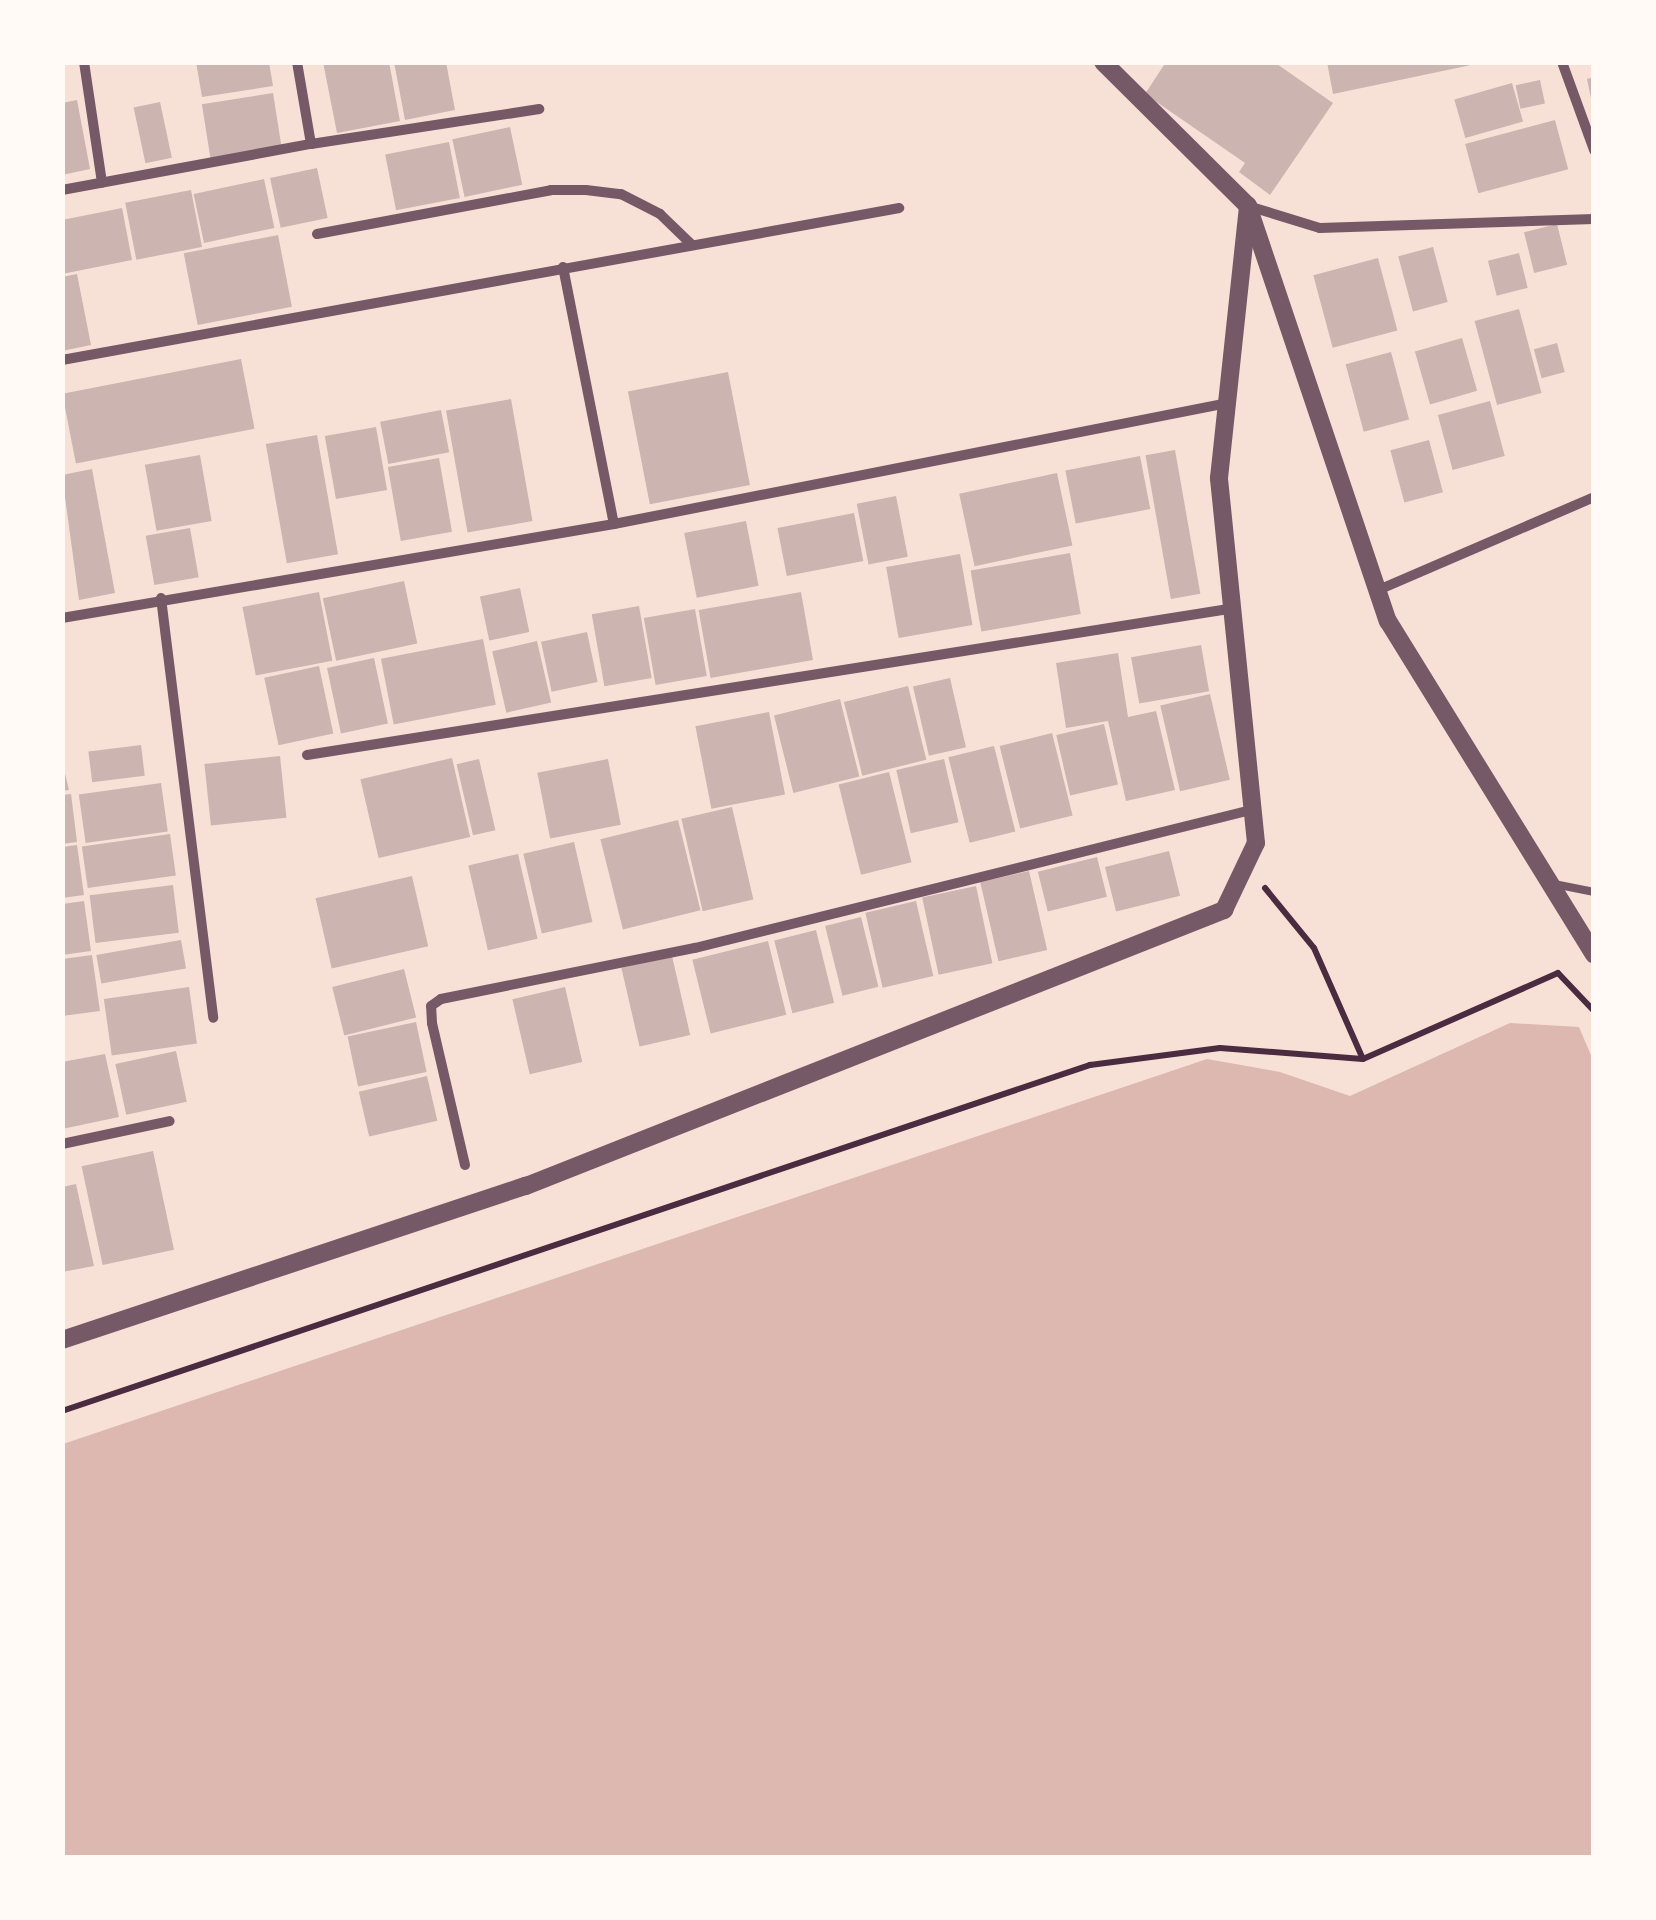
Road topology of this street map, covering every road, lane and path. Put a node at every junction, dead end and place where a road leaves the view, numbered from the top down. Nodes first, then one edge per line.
1 (84, 62) edge
2 (297, 62) edge
3 (1103, 62) edge
4 (1562, 62) edge
5 (539, 109) dead end
6 (312, 144) junction
7 (1594, 150) edge
8 (102, 182) junction
9 (62, 190) edge
10 (1248, 206) junction
11 (899, 208) dead end
12 (1594, 219) edge
13 (317, 234) dead end
14 (692, 244) junction
15 (564, 267) junction
16 (62, 360) edge
17 (1223, 404) junction
18 (1594, 498) edge
19 (614, 524) junction
20 (1376, 591) junction
21 (161, 598) junction
22 (1229, 610) junction
23 (62, 618) edge
24 (307, 755) dead end
25 (1254, 809) junction
26 (1246, 864) junction
27 (1549, 883) junction
28 (1594, 892) edge
29 (1594, 955) edge
30 (1594, 1011) edge
31 (213, 1018) dead end
32 (1364, 1059) junction
33 (170, 1121) dead end
34 (62, 1144) edge
35 (465, 1165) dead end
36 (62, 1340) edge
37 (62, 1411) edge

1 - 8 street
2 - 6 street
3 - 10 street
4 - 7 street
5 - 6 street
6 - 8 street
8 - 9 street
10 - 12 street
10 - 17 street
10 - 20 street
11 - 14 street
13 - 14 street
14 - 15 street
15 - 16 street
15 - 19 street
17 - 19 street
17 - 22 street
18 - 20 street
19 - 21 street
20 - 27 street
21 - 23 street
21 - 31 street
22 - 24 street
22 - 25 street
25 - 26 street
25 - 35 street
26 - 32 path
26 - 36 street
27 - 28 lane
27 - 29 street
30 - 32 path
32 - 37 path
33 - 34 street

